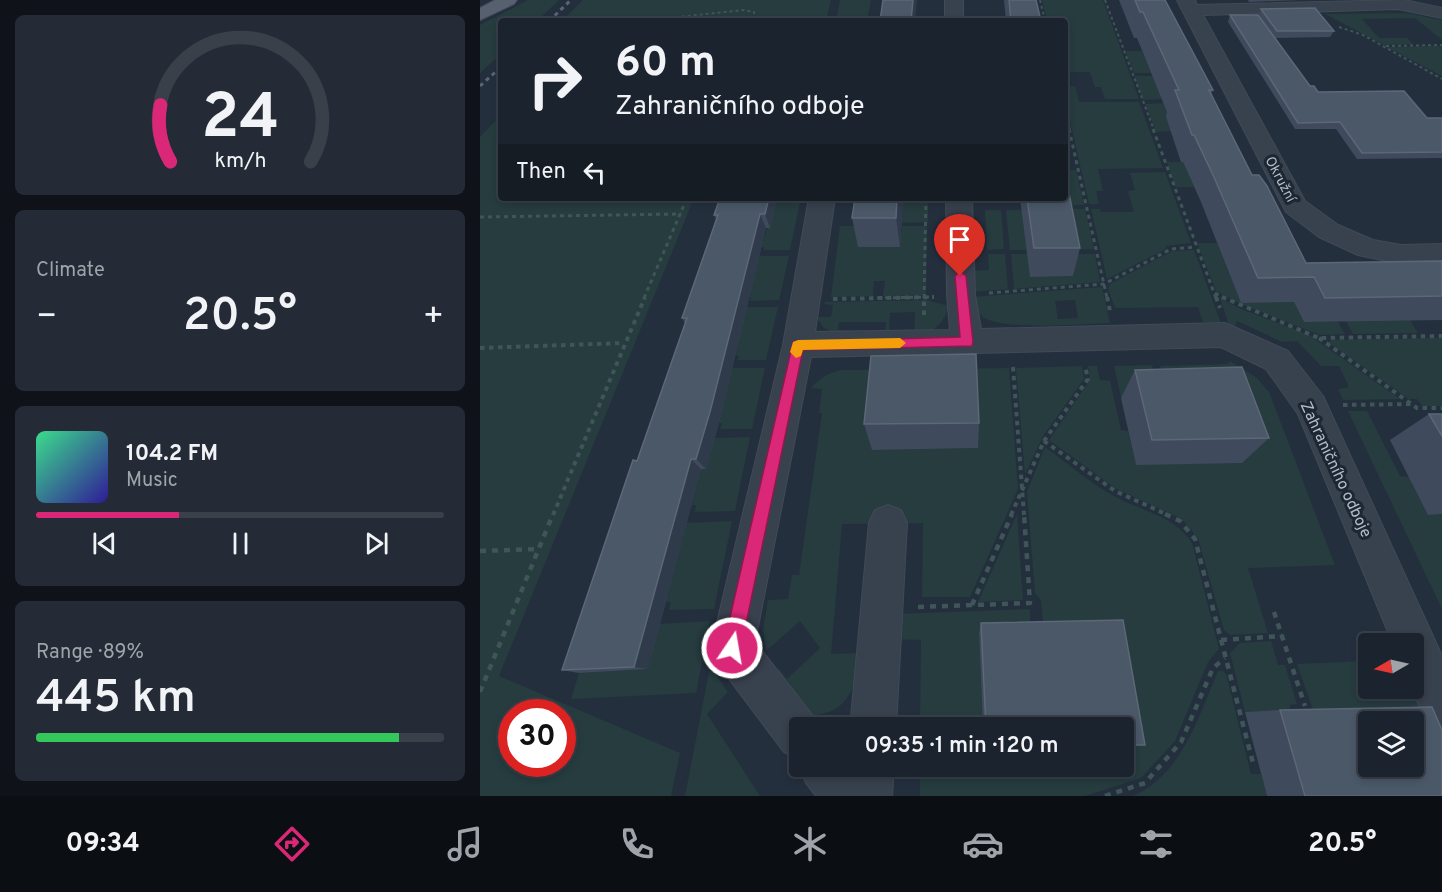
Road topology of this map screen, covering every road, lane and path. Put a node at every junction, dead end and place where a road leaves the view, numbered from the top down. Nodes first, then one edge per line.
1 (508, 0) edge
2 (954, 0) edge
3 (1040, 0) edge
4 (1105, 0) edge
5 (1189, 5) edge
6 (1442, 13) edge
7 (480, 15) edge
8 (668, 18) edge
9 (753, 18) edge
10 (954, 18) edge
11 (1044, 18) edge
12 (1332, 25) edge
13 (1442, 45) edge
14 (1385, 46) junction
15 (1442, 79) edge
16 (1068, 122) edge
17 (686, 201) edge
18 (822, 201) edge
19 (926, 201) edge
20 (958, 201) edge
21 (681, 214) junction
22 (480, 217) edge
23 (1196, 247) junction
24 (1171, 249) dead end
25 (1442, 254) edge
26 (1215, 293) junction
27 (1225, 335) junction
28 (1442, 336) edge
29 (1117, 338) junction
30 (1319, 338) junction
31 (967, 342) junction
32 (624, 343) junction
33 (924, 343) junction
34 (798, 345) junction
35 (480, 348) edge
36 (1085, 363) dead end
37 (1012, 365) dead end
38 (1411, 404) junction
39 (1311, 406) junction
40 (1442, 408) edge
41 (1044, 441) junction
42 (1022, 493) junction
43 (888, 523) dead end
44 (539, 549) junction
45 (480, 551) edge
46 (972, 605) junction
47 (881, 609) junction
48 (1274, 612) dead end
49 (1282, 636) junction
50 (1221, 640) junction
51 (1225, 658) junction
52 (480, 692) edge
53 (1305, 706) dead end
54 (1442, 707) edge
55 (874, 717) edge
56 (789, 722) edge
57 (1254, 767) dead end
58 (831, 777) edge
59 (869, 777) edge
60 (845, 796) edge
61 (868, 796) edge
62 (1105, 796) edge

1 - 7 main road
2 - 10 street
3 - 11 path
4 - 23 path
5 - 6 street, Okružní
5 - 25 street, Okružní
8 - 9 path
12 - 14 path
13 - 14 path
14 - 15 path
16 - 29 path
17 - 21 path
18 - 34 street
19 - 33 path
20 - 31 street
21 - 22 path
21 - 32 path
23 - 24 path
23 - 26 path
26 - 27 path
26 - 30 path
27 - 29 street, Zahraničního odboje
27 - 39 street, Zahraničního odboje
28 - 30 path
29 - 31 street, Zahraničního odboje
30 - 38 path
31 - 33 street, Zahraničního odboje
32 - 35 path
32 - 44 path
33 - 34 street, Zahraničního odboje
34 - 56 street
36 - 41 path
37 - 42 path
38 - 39 path
38 - 40 path
39 - 54 street, Zahraničního odboje
41 - 42 path
41 - 50 path
42 - 46 path
42 - 46 path
43 - 47 street
44 - 45 path
44 - 52 path
46 - 47 path
47 - 55 street
48 - 49 path
49 - 50 path
49 - 53 path
50 - 51 path
51 - 57 path
51 - 62 path
58 - 60 street
59 - 61 street

